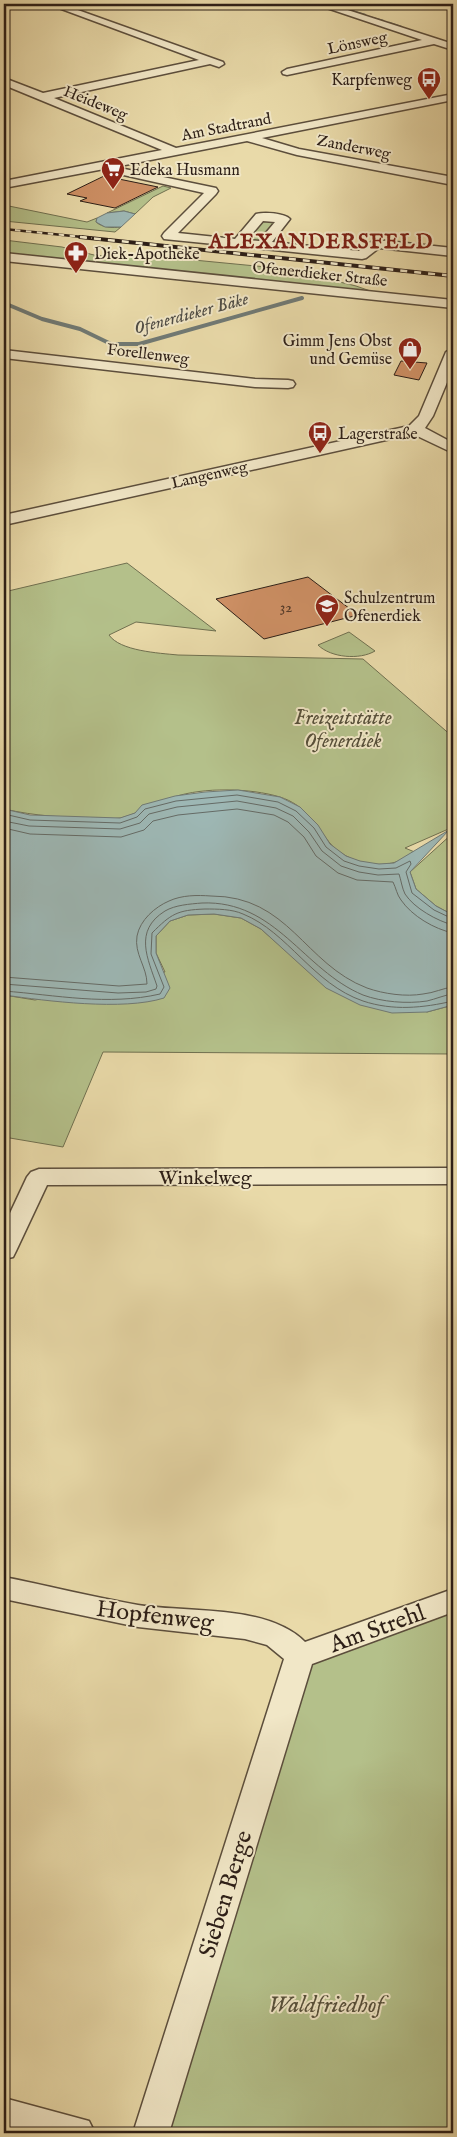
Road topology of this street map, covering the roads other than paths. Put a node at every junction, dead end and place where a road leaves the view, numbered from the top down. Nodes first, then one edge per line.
1 (53, 4) edge
2 (320, 4) edge
3 (445, 33) dead end
4 (429, 39) junction
5 (453, 47) edge
6 (287, 72) dead end
7 (4, 81) edge
8 (41, 97) junction
9 (453, 97) edge
10 (249, 138) junction
11 (176, 152) junction
12 (102, 167) junction
13 (453, 181) edge
14 (4, 185) edge
15 (238, 243) junction
16 (263, 246) junction
17 (453, 252) edge
18 (4, 257) edge
19 (453, 304) edge
20 (453, 352) edge
21 (4, 354) edge
22 (288, 384) dead end
23 (414, 429) junction
24 (453, 448) edge
25 (4, 520) edge
26 (453, 1176) edge
27 (4, 1251) edge
28 (4, 1588) edge
29 (453, 1600) edge
30 (300, 1656) junction
31 (4, 2114) edge
32 (77, 2133) edge
33 (151, 2133) edge

1 - 8 street
2 - 4 street
3 - 4 street
4 - 5 street
4 - 6 street, Lönsweg
7 - 8 street, Heideweg
8 - 11 street, Heideweg
9 - 10 street, Am Stadtrand
10 - 11 street, Am Stadtrand
10 - 13 street, Zanderweg
11 - 12 street, Am Stadtrand
12 - 14 street, Am Stadtrand
12 - 15 street
15 - 16 street
15 - 16 street
16 - 17 street
18 - 19 street, Ofenerdieker Straße
20 - 23 street
21 - 22 street, Forellenweg
23 - 24 street
23 - 25 street, Langenweg
26 - 27 street, Winkelweg
28 - 30 street, Hopfenweg
29 - 30 street, Am Strehl
30 - 33 street, Sieben Berge
31 - 32 street

